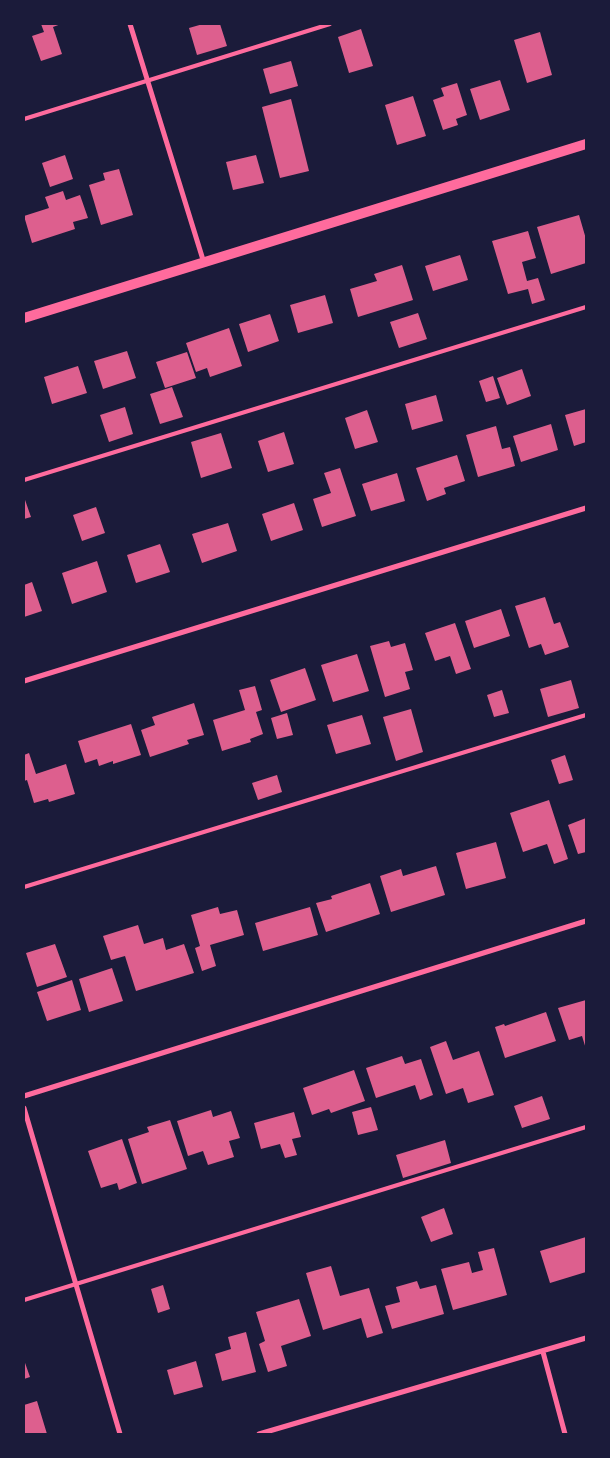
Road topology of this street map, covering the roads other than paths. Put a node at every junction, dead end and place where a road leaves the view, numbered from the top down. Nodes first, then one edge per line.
1 (130, 24) edge
2 (330, 24) edge
3 (148, 81) junction
4 (24, 119) edge
5 (586, 144) edge
6 (204, 264) junction
7 (586, 307) edge
8 (24, 318) edge
9 (24, 480) edge
10 (586, 508) edge
11 (24, 681) edge
12 (586, 715) edge
13 (24, 887) edge
14 (586, 921) edge
15 (24, 1096) edge
16 (24, 1108) edge
17 (586, 1127) edge
18 (76, 1284) junction
19 (24, 1300) edge
20 (586, 1338) edge
21 (543, 1352) junction
22 (120, 1434) edge
23 (259, 1434) edge
24 (565, 1434) edge

1 - 3 street
2 - 3 lane
3 - 4 lane
3 - 6 street
5 - 6 main road
6 - 8 main road
7 - 9 lane
10 - 11 street
12 - 13 lane
14 - 15 street
16 - 18 street
17 - 18 lane
18 - 19 lane
18 - 22 street
20 - 21 street
21 - 23 street
21 - 24 street

